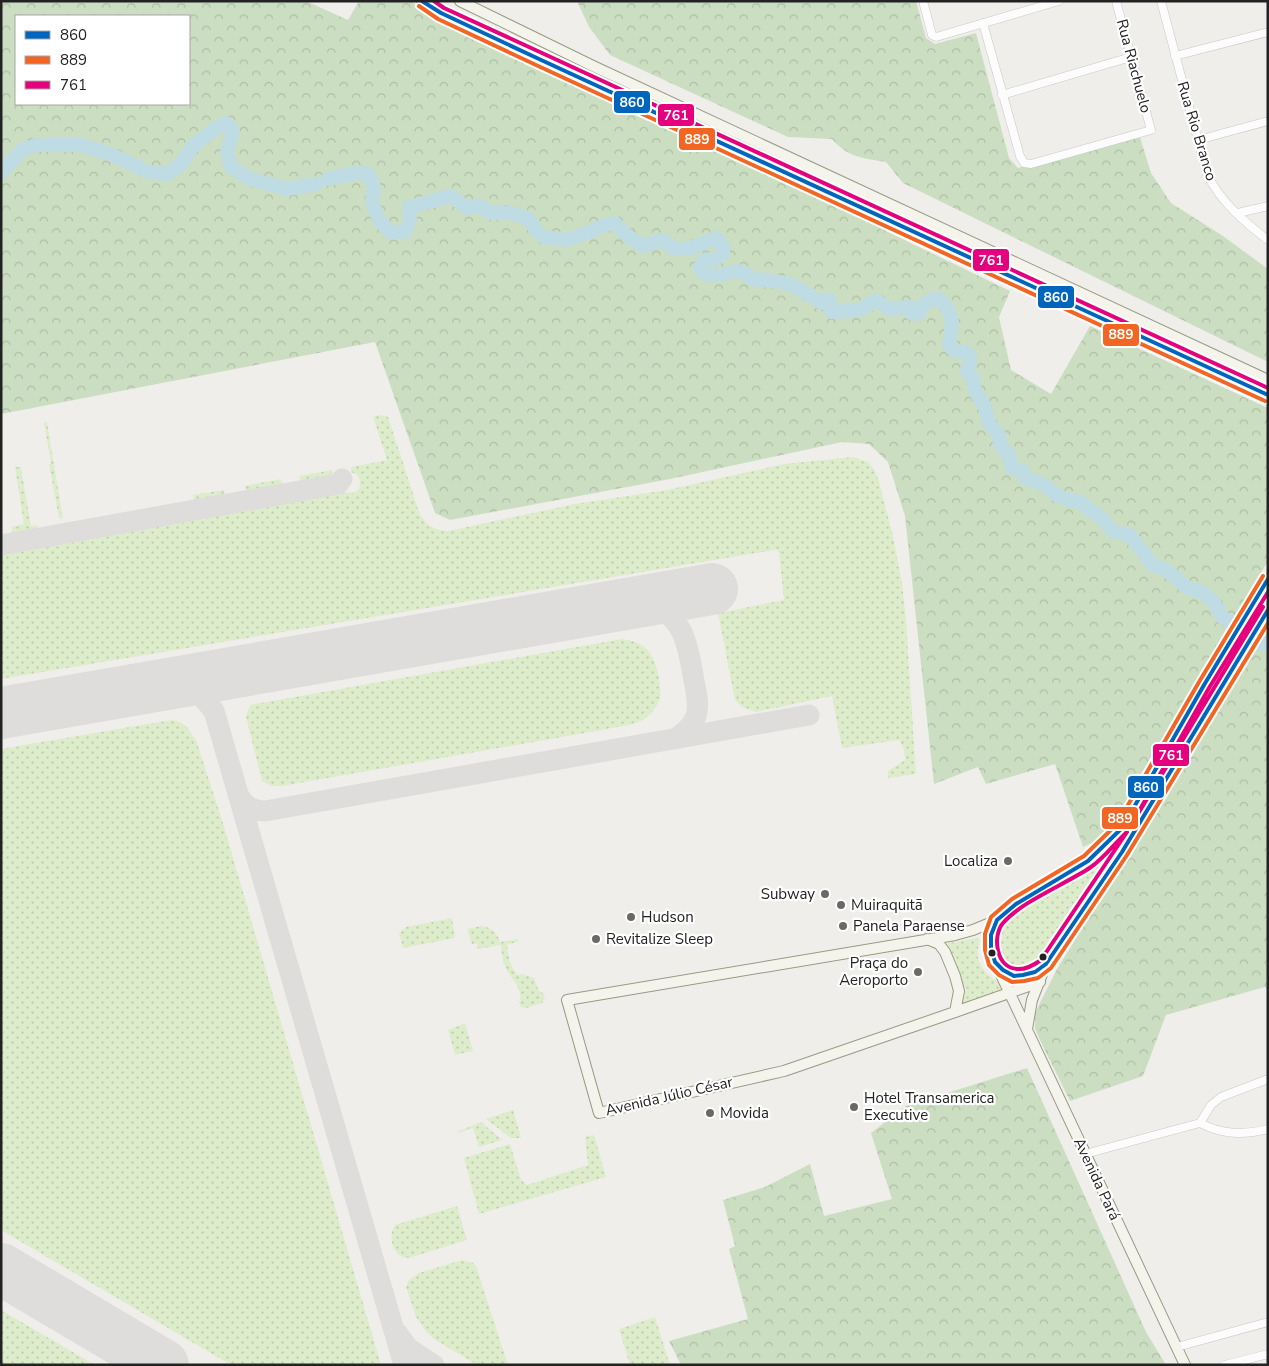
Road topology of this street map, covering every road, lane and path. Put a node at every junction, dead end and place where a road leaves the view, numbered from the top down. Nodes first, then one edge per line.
1 (422, 1) edge
2 (460, 1) edge
3 (923, 1) edge
4 (1059, 1) edge
5 (1116, 1) edge
6 (1160, 1) edge
7 (983, 23) junction
8 (1268, 32) edge
9 (1175, 56) junction
10 (1131, 57) junction
11 (1002, 95) junction
12 (1268, 121) edge
13 (1198, 140) junction
14 (1268, 206) edge
15 (1238, 213) junction
16 (1268, 240) edge
17 (1268, 380) edge
18 (1268, 395) edge
19 (1268, 580) edge
20 (1268, 610) edge
21 (997, 920) junction
22 (927, 939) junction
23 (995, 962) junction
24 (1046, 964) junction
25 (1040, 982) junction
26 (1010, 993) junction
27 (956, 1012) junction
28 (1026, 1030) junction
29 (1268, 1079) edge
30 (1200, 1123) junction
31 (1268, 1129) edge
32 (1085, 1154) junction
33 (1268, 1322) edge
34 (1177, 1347) junction
35 (1268, 1354) edge
36 (1185, 1365) edge
37 (1225, 1365) edge

1 - 18 street
2 - 17 street
3 - 7 street
4 - 7 street
5 - 10 street, Rua Riachuelo
6 - 9 street, Rua Rio Branco
7 - 11 street
8 - 9 street
9 - 13 street, Rua Rio Branco
10 - 11 street
10 - 11 street, Rua Riachuelo
12 - 13 street
13 - 15 street, Rua Rio Branco
14 - 15 street
15 - 16 street, Rua Rio Branco
19 - 21 street, Avenida Júlio César
20 - 24 street
21 - 22 street, Avenida Júlio César
21 - 23 street
22 - 27 street
22 - 27 street, Avenida Júlio César
23 - 24 street
23 - 26 street
24 - 25 street
25 - 26 street, Avenida Júlio César
25 - 28 street
26 - 27 street, Avenida Júlio César
26 - 28 street, Avenida Pará
28 - 32 street, Avenida Pará
29 - 30 street
30 - 31 street
30 - 32 street
32 - 34 street, Avenida Pará
33 - 34 street
34 - 36 street, Avenida Pará
35 - 37 street

